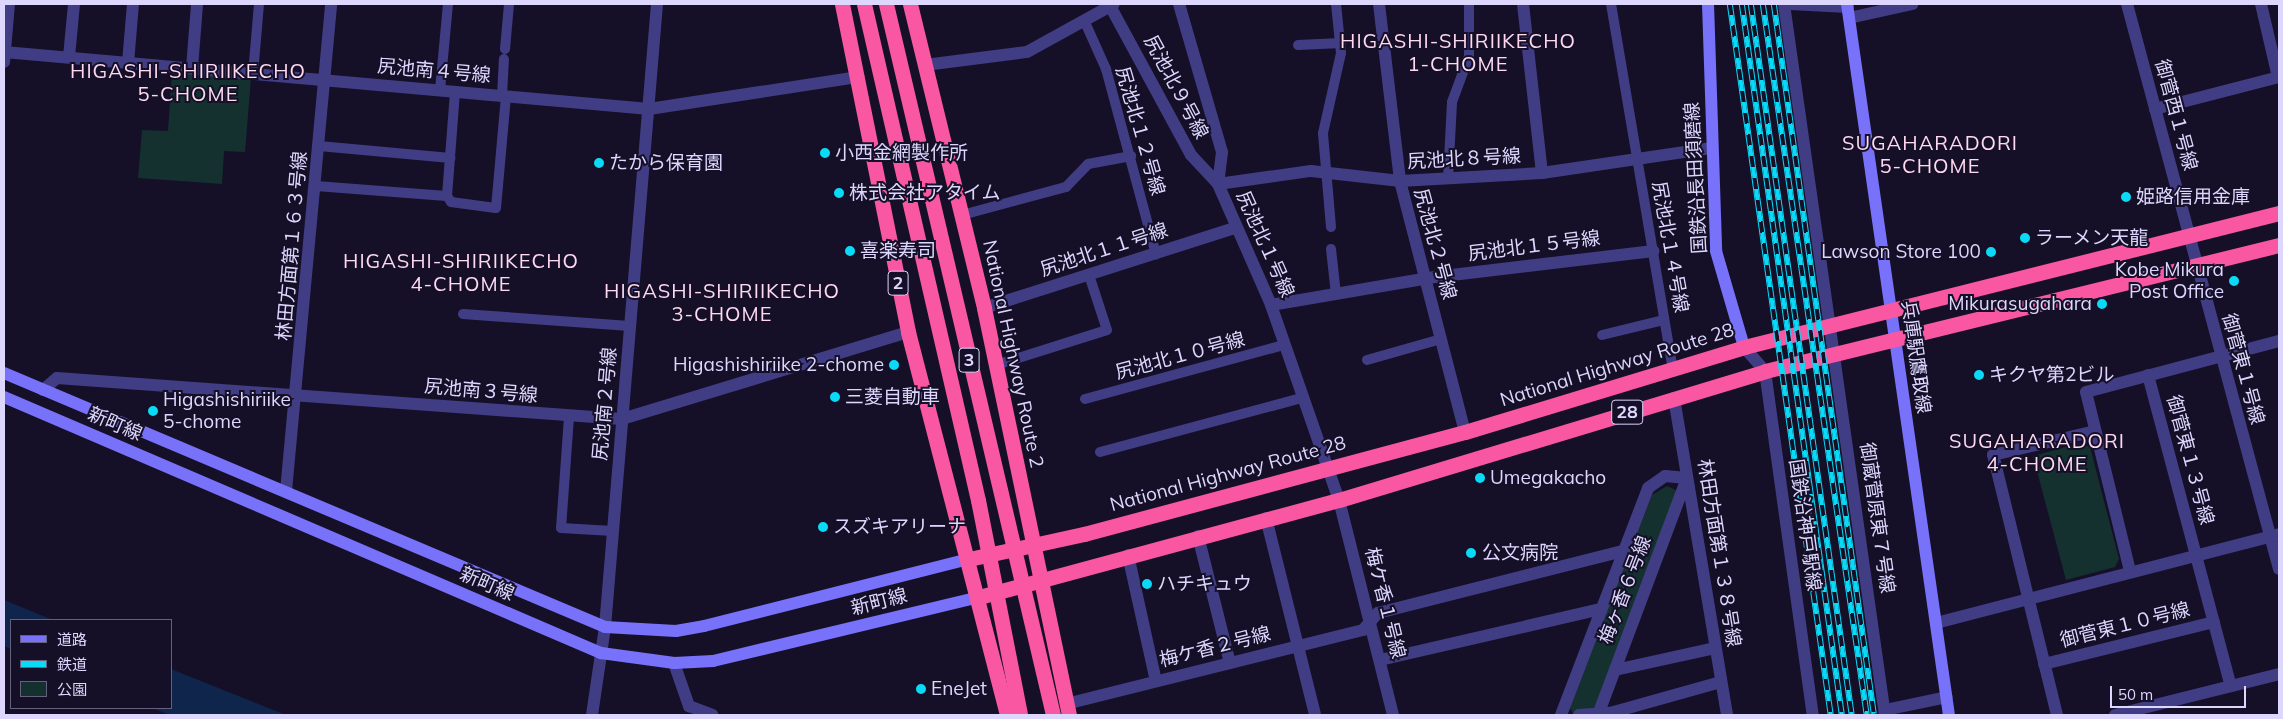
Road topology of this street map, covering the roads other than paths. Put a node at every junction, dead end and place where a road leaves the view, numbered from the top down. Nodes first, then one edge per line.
1 (9, 4) edge
2 (74, 4) edge
3 (133, 4) edge
4 (197, 4) edge
5 (259, 4) edge
6 (331, 4) edge
7 (448, 4) edge
8 (509, 4) edge
9 (658, 4) edge
10 (842, 4) edge
11 (864, 4) edge
12 (886, 4) edge
13 (910, 4) edge
14 (1112, 4) edge
15 (1179, 4) edge
16 (1336, 4) edge
17 (1379, 4) edge
18 (1469, 4) edge
19 (1523, 4) edge
20 (1611, 4) edge
21 (1708, 4) edge
22 (1784, 4) edge
23 (1790, 4) edge
24 (1912, 4) edge
25 (2127, 4) edge
26 (2261, 4) edge
27 (1848, 10) edge
28 (1084, 20) junction
29 (1341, 44) junction
30 (1298, 45) dead end
31 (4, 55) edge
32 (70, 58) junction
33 (128, 63) junction
34 (925, 65) junction
35 (192, 68) junction
36 (253, 74) junction
37 (859, 76) junction
38 (2278, 77) edge
39 (325, 80) junction
40 (440, 90) junction
41 (455, 91) junction
42 (504, 96) junction
43 (649, 108) junction
44 (2155, 109) junction
45 (319, 146) junction
46 (1712, 148) junction
47 (1131, 156) junction
48 (450, 158) junction
49 (1637, 159) junction
50 (1330, 173) junction
51 (1542, 173) junction
52 (1448, 178) junction
53 (1400, 181) junction
54 (1218, 184) junction
55 (316, 186) junction
56 (447, 196) junction
57 (2279, 213) edge
58 (962, 215) junction
59 (1331, 227) dead end
60 (1235, 228) junction
61 (2188, 236) junction
62 (2279, 244) edge
63 (1331, 249) dead end
64 (1653, 251) junction
65 (1156, 254) junction
66 (2195, 266) junction
67 (1089, 275) junction
68 (1425, 280) junction
69 (1336, 294) junction
70 (1271, 305) junction
71 (984, 308) junction
72 (1891, 311) junction
73 (463, 314) dead end
74 (1664, 320) junction
75 (630, 326) junction
76 (1830, 326) junction
77 (908, 332) junction
78 (1602, 335) dead end
79 (1895, 338) junction
80 (1441, 339) junction
81 (2279, 341) edge
82 (1284, 345) junction
83 (1744, 347) junction
84 (1835, 353) junction
85 (2220, 356) junction
86 (1367, 360) dead end
87 (996, 365) junction
88 (1673, 371) junction
89 (1765, 371) junction
90 (4, 373) edge
91 (2148, 375) junction
92 (43, 390) junction
93 (298, 394) junction
94 (4, 397) edge
95 (1302, 398) junction
96 (1674, 398) junction
97 (1085, 399) dead end
98 (569, 417) junction
99 (622, 418) junction
100 (2095, 431) junction
101 (1465, 432) junction
102 (1100, 452) dead end
103 (1325, 468) junction
104 (1687, 478) junction
105 (286, 491) junction
106 (1339, 500) junction
107 (1266, 518) junction
108 (613, 532) junction
109 (2275, 535) edge
110 (1198, 536) junction
111 (1032, 543) junction
112 (1623, 551) junction
113 (2196, 554) junction
114 (1128, 555) junction
115 (969, 559) junction
116 (2279, 569) edge
117 (2130, 571) junction
118 (1041, 582) junction
119 (979, 597) junction
120 (2028, 597) junction
121 (1601, 608) junction
122 (1370, 622) junction
123 (2214, 622) junction
124 (1936, 624) junction
125 (605, 627) junction
126 (1297, 646) junction
127 (1715, 648) junction
128 (600, 654) junction
129 (1380, 660) junction
130 (674, 663) junction
131 (1230, 663) junction
132 (2044, 664) junction
133 (1615, 670) junction
134 (2279, 674) edge
135 (1156, 681) junction
136 (1721, 682) junction
137 (2231, 686) junction
138 (1947, 697) junction
139 (1068, 710) edge
140 (2158, 710) edge
141 (1599, 713) edge
142 (1885, 713) edge
143 (592, 715) edge
144 (712, 715) edge
145 (1007, 715) edge
146 (1020, 715) edge
147 (1053, 715) edge
148 (1315, 715) edge
149 (1393, 715) edge
150 (1561, 715) edge
151 (1578, 715) edge
152 (1727, 715) edge
153 (1813, 715) edge
154 (1949, 715) edge
155 (2057, 715) edge
156 (2115, 715) edge

1 - 31 street
2 - 32 street
3 - 33 street
4 - 35 street
5 - 36 lane
6 - 39 street, 林田方面第１６３号線
7 - 40 lane
8 - 42 lane
9 - 43 street, 尻池南２号線
10 - 37 highway, 2
11 - 146 highway, 3, bridge
12 - 147 highway, 3, bridge
13 - 34 highway, National Highway Route 2
14 - 28 street
14 - 54 street, 尻池北９号線
15 - 54 street, 尻池北１号線
16 - 29 lane
17 - 53 street, 尻池北２号線
18 - 52 lane
19 - 51 street
20 - 49 lane, 尻池北１４号線
21 - 46 street, 国鉄沿長田須磨線
22 - 76 street, 御蔵菅原東７号線
23 - 27 street
24 - 27 street
25 - 44 street, 御菅西１号線
26 - 38 street
27 - 72 street, 兵庫駅鷹取線
28 - 34 street
28 - 47 lane, 尻池北１２号線
29 - 30 lane
29 - 50 lane
31 - 32 street, 尻池南４号線
32 - 33 street, 尻池南４号線
33 - 35 street, 尻池南４号線
34 - 58 highway, National Highway Route 2
35 - 36 street, 尻池南４号線
36 - 39 street, 尻池南４号線
37 - 43 street, 尻池南４号線
37 - 77 highway, 2
38 - 44 street
39 - 40 street, 尻池南４号線
39 - 45 street, 林田方面第１６３号線
40 - 41 street, 尻池南４号線
41 - 42 street, 尻池南４号線
41 - 48 lane
42 - 43 street, 尻池南４号線
42 - 56 lane
43 - 75 street, 尻池南２号線
44 - 61 street, 御菅西１号線
45 - 48 lane
45 - 55 street, 林田方面第１６３号線
46 - 49 street, 尻池北８号線
46 - 83 street, 国鉄沿長田須磨線
47 - 58 lane
47 - 65 lane, 尻池北１２号線
48 - 56 lane
49 - 51 street, 尻池北８号線
49 - 64 lane, 尻池北１４号線
50 - 53 street, 尻池北８号線
50 - 54 street, 尻池北８号線
50 - 59 lane
51 - 52 street, 尻池北８号線
52 - 53 street, 尻池北８号線
53 - 68 street, 尻池北２号線
54 - 60 street, 尻池北１号線
55 - 56 lane
55 - 93 street, 林田方面第１６３号線
57 - 61 highway, National Highway Route 28 / 28
58 - 71 highway, National Highway Route 2
60 - 65 street, 尻池北１１号線
60 - 70 street, 尻池北１号線
61 - 66 street, 御菅東１号線
61 - 72 highway, National Highway Route 28 / 28
62 - 66 highway, 28
63 - 69 lane
64 - 68 street, 尻池北１５号線
64 - 74 lane, 尻池北１４号線
65 - 67 street, 尻池北１１号線
66 - 79 highway, 28
66 - 85 street, 御菅東１号線
67 - 71 street, 尻池北１１号線
67 - 87 lane
68 - 69 street, 尻池北１５号線
68 - 80 street, 尻池北２号線
69 - 70 street, 尻池北１５号線
70 - 82 street, 尻池北１号線
71 - 87 highway, National Highway Route 2
72 - 76 highway, National Highway Route 28 / 28
72 - 79 street, 兵庫駅鷹取線
73 - 75 lane
74 - 78 lane
74 - 88 lane, 尻池北１４号線
75 - 99 street, 尻池南２号線
76 - 83 highway, National Highway Route 28 / 28
76 - 84 street, 御蔵菅原東７号線
77 - 99 street, 尻池南３号線
77 - 115 highway, 2
79 - 84 highway, 28
79 - 124 street, 兵庫駅鷹取線
80 - 86 lane
80 - 101 street, 尻池北２号線
81 - 85 street
82 - 95 street, 尻池北１号線
82 - 97 lane, 尻池北１０号線
83 - 88 highway, National Highway Route 28 / 28
83 - 89 street
84 - 89 highway, 28
84 - 142 street, 御蔵菅原東７号線
85 - 91 street
85 - 109 street, 御菅東１号線
87 - 111 highway, National Highway Route 2
88 - 101 highway, National Highway Route 28 / 28
89 - 96 highway, 28
89 - 153 street, 国鉄沿神戸駅線
90 - 92 street, 新町線
91 - 100 street
91 - 113 street, 御菅東１３号線
92 - 93 street, 尻池南３号線
92 - 105 street, 新町線
93 - 98 street, 尻池南３号線
93 - 105 street, 林田方面第１６３号線
94 - 128 street, 新町線
95 - 102 lane
95 - 103 street, 尻池北１号線
96 - 104 street, 林田方面第１３８号線
96 - 106 highway, 28
98 - 99 street, 尻池南３号線
98 - 108 lane
99 - 108 street, 尻池南２号線
100 - 117 street
100 - 120 street
101 - 103 highway, National Highway Route 28 / 28
103 - 106 street, 梅ケ香１号線
103 - 111 highway, National Highway Route 28 / 28
104 - 112 street
104 - 127 street, 林田方面第１３８号線
104 - 133 street, 梅ヶ香６号線
105 - 125 street, 新町線
106 - 107 highway, 28
106 - 122 street, 梅ケ香１号線
107 - 110 highway, 28
107 - 126 street
108 - 125 street, 尻池南２号線
109 - 113 street
109 - 116 street, 御菅東１号線
110 - 114 highway, 28
110 - 131 street
111 - 115 highway, National Highway Route 28 / 28
111 - 118 highway, National Highway Route 2
112 - 121 street
112 - 122 street, 梅ケ香２号線
113 - 117 street
113 - 123 street, 御菅東１３号線
114 - 118 highway, 28
114 - 135 street
115 - 119 highway, 2
115 - 125 street, 新町線
117 - 120 street
118 - 119 highway, 28
118 - 139 highway, National Highway Route 2
119 - 130 street, 新町線
119 - 145 highway, 2
120 - 124 street
120 - 132 street
121 - 129 street
121 - 150 street
122 - 126 street, 梅ケ香２号線
122 - 129 street, 梅ケ香１号線
123 - 132 street, 御菅東１０号線
123 - 137 street, 御菅東１３号線
124 - 138 street, 兵庫駅鷹取線
125 - 128 street, 尻池南２号線
126 - 131 street, 梅ケ香２号線
126 - 148 street
127 - 133 street
127 - 136 street, 林田方面第１３８号線
128 - 130 street, 新町線
128 - 143 street, 尻池南２号線
129 - 149 street, 梅ケ香１号線
130 - 144 street
131 - 135 street, 梅ケ香２号線
132 - 155 street
133 - 141 street, 梅ヶ香６号線
134 - 137 street
135 - 139 street, 梅ケ香２号線
136 - 141 street
136 - 152 street, 林田方面第１３８号線
137 - 140 street
138 - 142 street
138 - 154 street, 兵庫駅鷹取線
140 - 156 street
141 - 151 street

